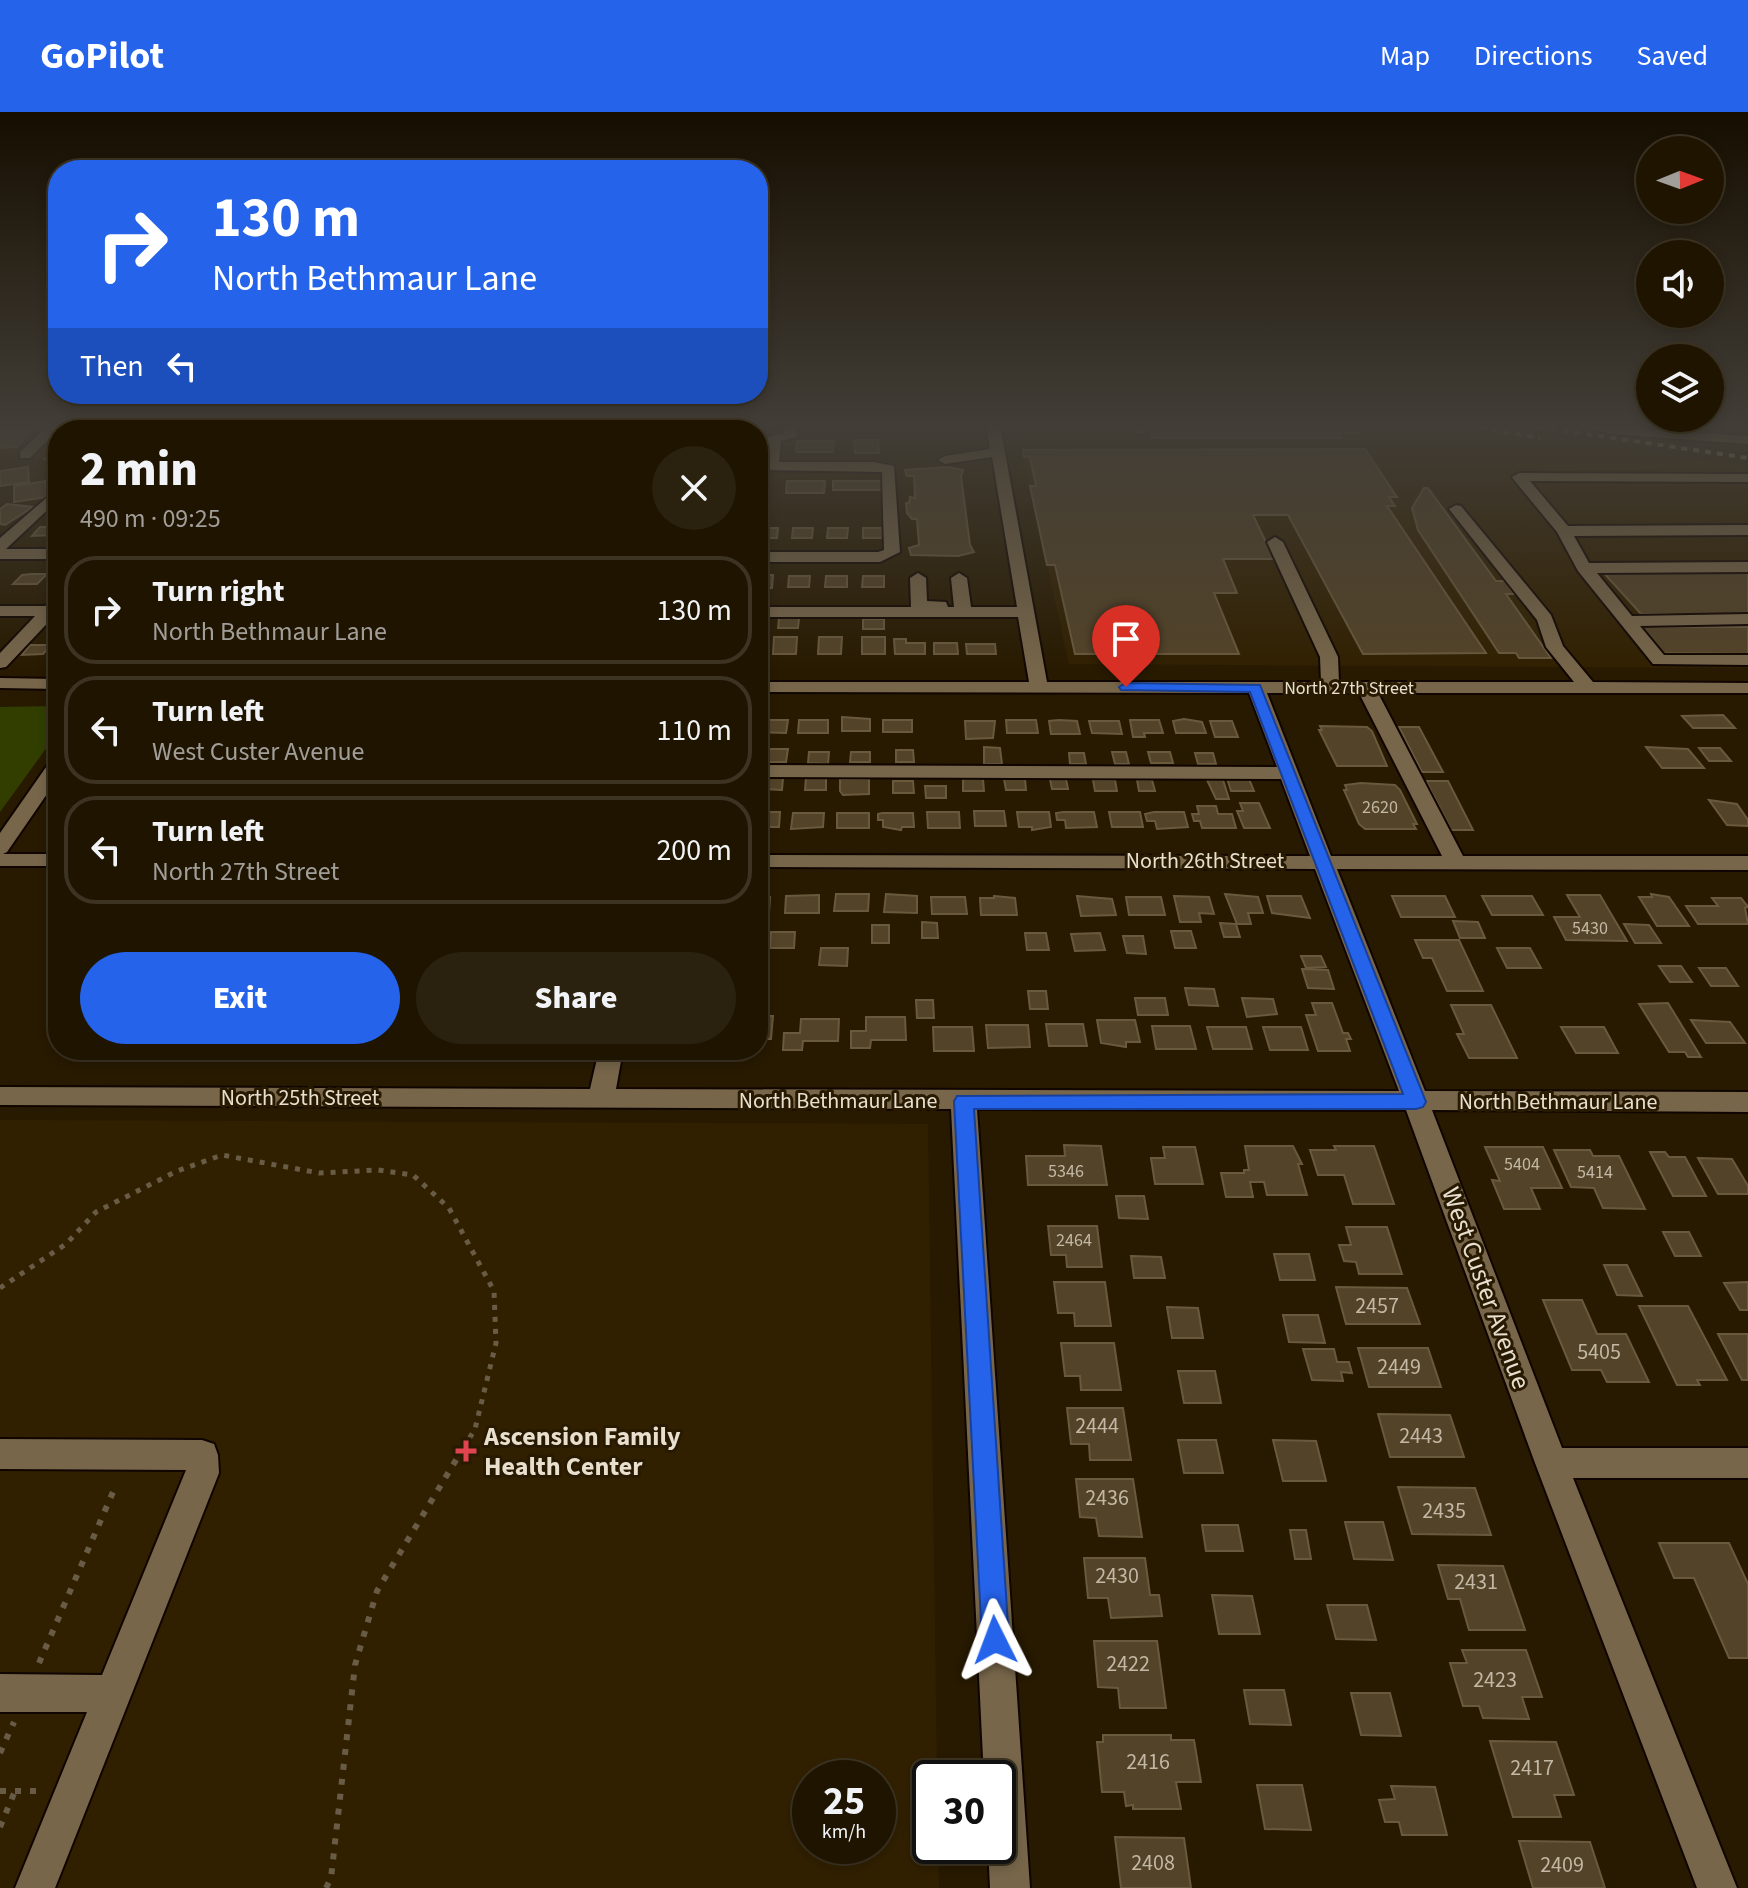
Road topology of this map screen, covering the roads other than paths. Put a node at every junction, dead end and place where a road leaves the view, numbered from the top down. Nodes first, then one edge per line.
1 (46, 508) edge
2 (890, 508) edge
3 (1008, 508) edge
4 (1545, 508) edge
5 (1456, 509) dead end
6 (1748, 530) edge
7 (1564, 531) junction
8 (1275, 542) dead end
9 (0, 547) edge
10 (0, 554) edge
11 (48, 554) edge
12 (768, 557) edge
13 (1748, 567) edge
14 (1584, 568) junction
15 (918, 578) dead end
16 (959, 578) dead end
17 (48, 607) edge
18 (919, 609) junction
19 (963, 609) junction
20 (0, 611) edge
21 (48, 612) edge
22 (768, 612) edge
23 (1026, 612) junction
24 (1748, 619) edge
25 (1628, 621) junction
26 (1748, 660) edge
27 (0, 663) edge
28 (0, 683) edge
29 (48, 684) edge
30 (768, 687) edge
31 (1039, 687) junction
32 (1256, 688) junction
33 (1330, 688) junction
34 (1366, 688) junction
35 (1588, 688) junction
36 (1748, 688) edge
37 (768, 771) edge
38 (1288, 773) junction
39 (48, 778) edge
40 (0, 848) edge
41 (0, 860) edge
42 (48, 860) edge
43 (1321, 860) junction
44 (768, 861) edge
45 (1455, 861) junction
46 (1748, 863) edge
47 (609, 1060) edge
48 (0, 1096) edge
49 (601, 1100) junction
50 (964, 1101) junction
51 (1416, 1102) junction
52 (1748, 1102) edge
53 (0, 1454) edge
54 (1551, 1463) junction
55 (1748, 1463) edge
56 (0, 1693) edge
57 (113, 1694) junction
58 (35, 1888) edge
59 (1010, 1888) edge
60 (1717, 1888) edge

1 - 9 street
2 - 12 street
3 - 23 street
4 - 7 street
5 - 35 street
6 - 7 street
7 - 14 street
8 - 33 street
10 - 11 street
13 - 14 street
14 - 25 street
15 - 18 street
16 - 19 street
17 - 20 street
18 - 19 street
18 - 22 street
19 - 23 street
21 - 27 street
23 - 31 street
24 - 25 street
25 - 26 street
28 - 29 street
30 - 31 street, North 27th Street
31 - 32 street, North 27th Street
32 - 33 street, North 27th Street
32 - 38 street, West Custer Avenue
33 - 34 street, North 27th Street
34 - 35 street, North 27th Street
34 - 45 street
35 - 36 street, North 27th Street
37 - 38 street
38 - 43 street, West Custer Avenue
39 - 40 street
41 - 42 street
43 - 44 street, North 26th Street
43 - 45 street, North 26th Street
43 - 51 street, West Custer Avenue
45 - 46 street, North 26th Street
47 - 49 street
48 - 49 street, North 25th Street
49 - 50 street, North Bethmaur Lane
50 - 51 street, North Bethmaur Lane
50 - 59 street
51 - 52 street, North Bethmaur Lane
51 - 54 street, West Custer Avenue
53 - 57 street
54 - 55 street
54 - 60 street, West Custer Avenue
56 - 57 street
57 - 58 street

